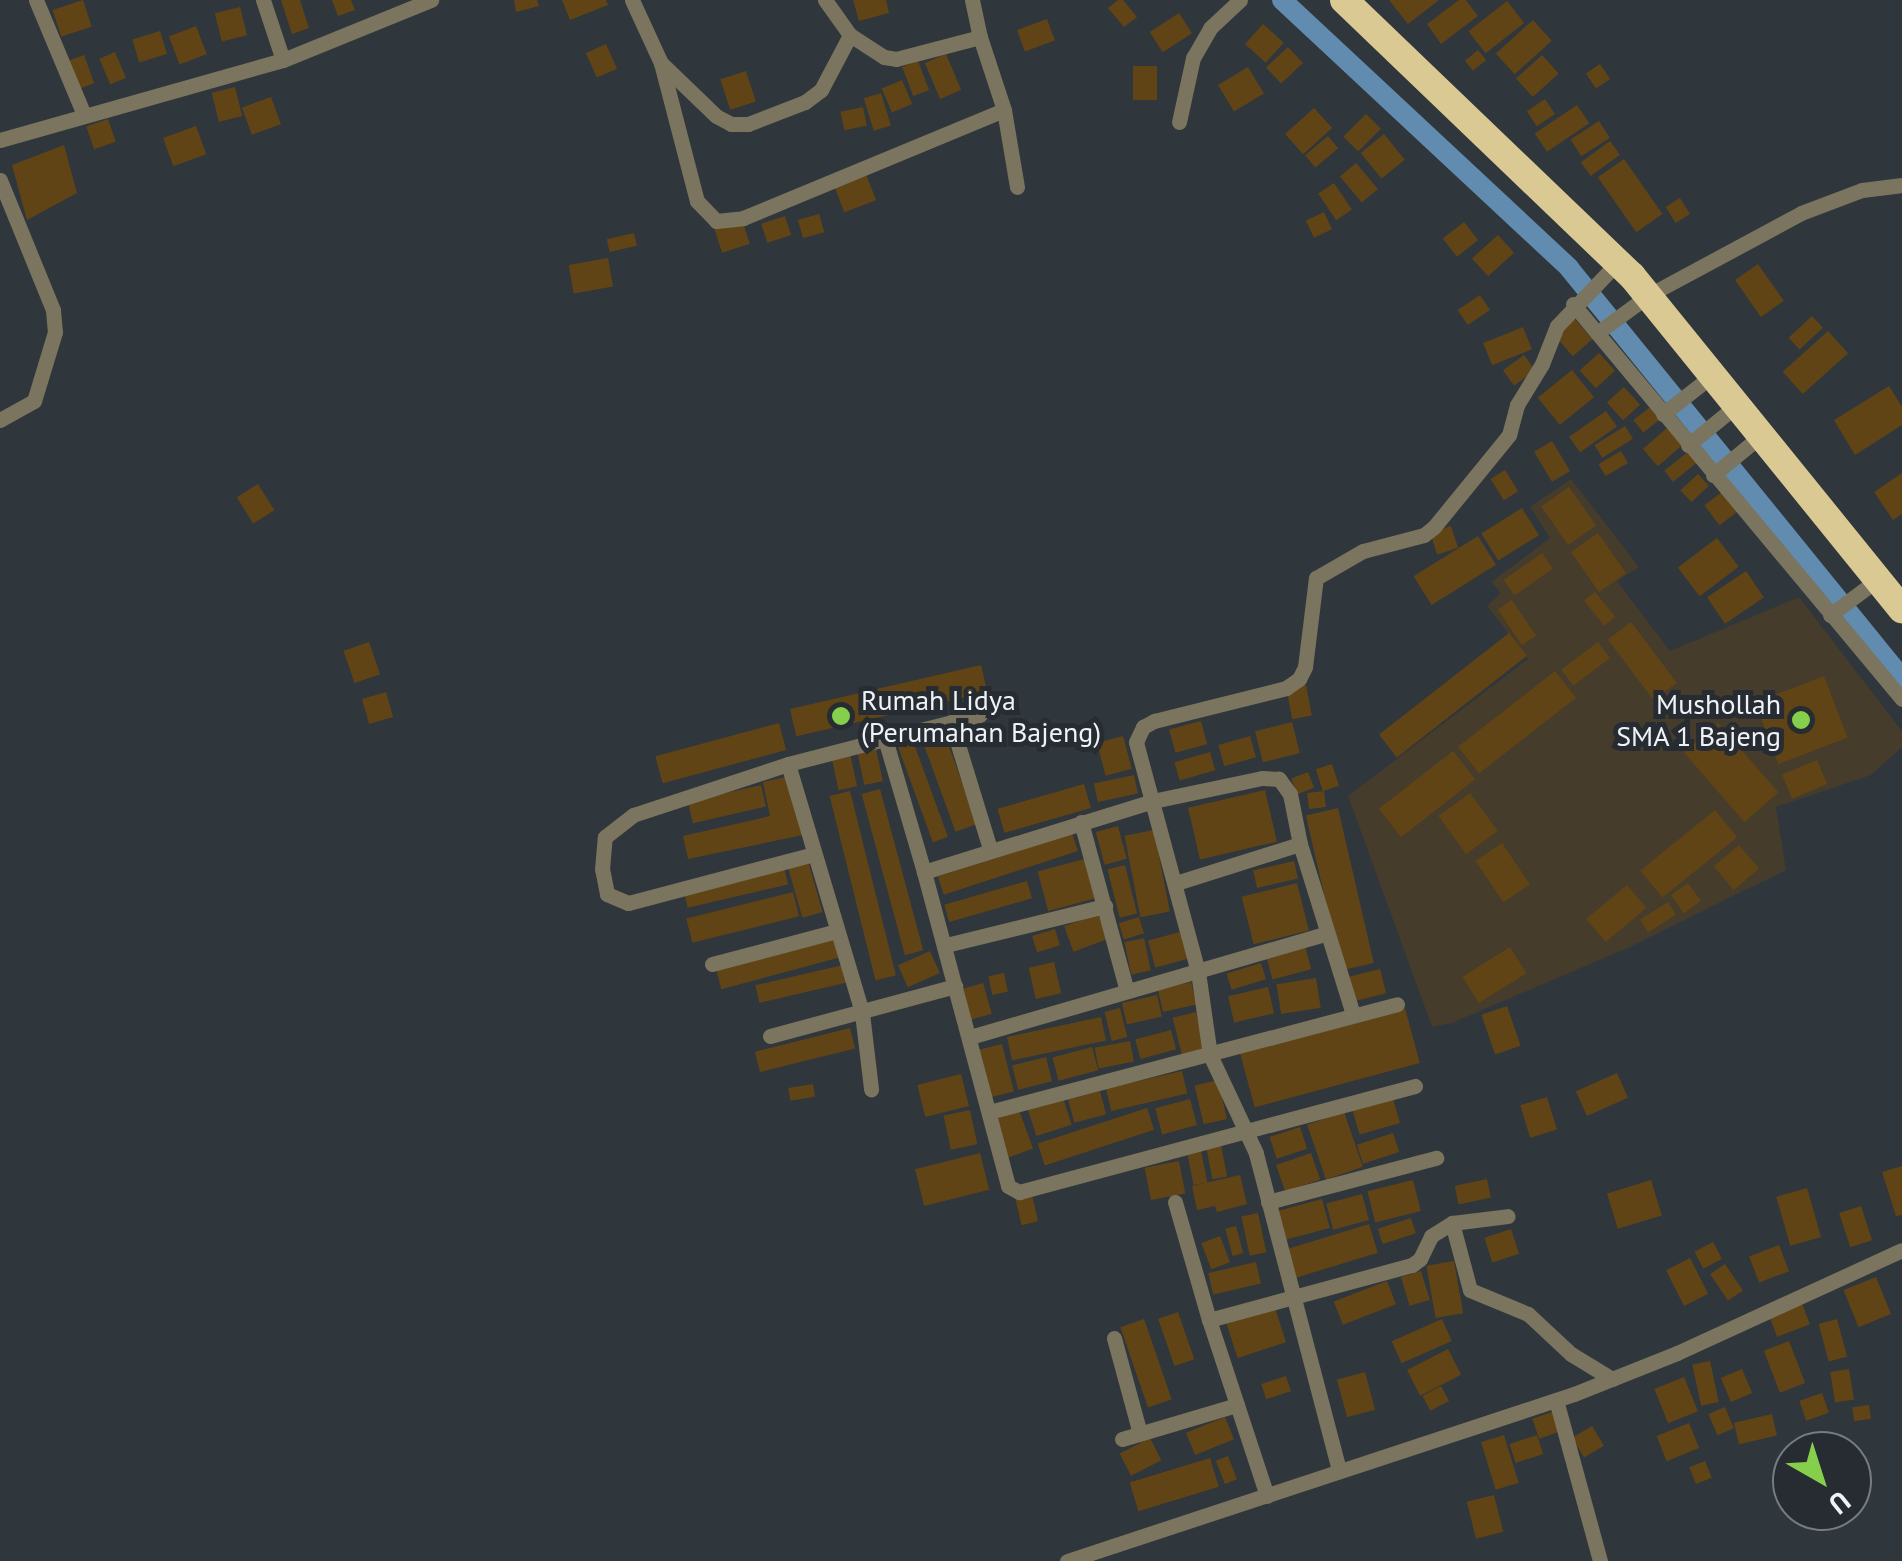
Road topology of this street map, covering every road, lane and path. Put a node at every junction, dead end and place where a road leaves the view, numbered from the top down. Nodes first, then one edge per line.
1 (36, 0) edge
2 (263, 0) edge
3 (431, 0) edge
4 (632, 0) edge
5 (824, 0) edge
6 (972, 0) edge
7 (1240, 0) edge
8 (1344, 0) edge
9 (410, 4) edge
10 (850, 35) junction
11 (980, 37) junction
12 (283, 60) junction
13 (661, 63) junction
14 (1004, 110) junction
15 (84, 116) junction
16 (1179, 122) dead end
17 (0, 140) edge
18 (0, 180) edge
19 (1902, 185) edge
20 (1017, 187) dead end
21 (1612, 268) junction
22 (1575, 302) junction
23 (1639, 302) junction
24 (1600, 330) junction
25 (1704, 383) junction
26 (1729, 410) junction
27 (1665, 412) junction
28 (0, 420) edge
29 (1755, 440) junction
30 (1691, 442) junction
31 (1716, 472) junction
32 (1870, 586) junction
33 (1902, 609) edge
34 (1832, 614) junction
35 (1902, 699) edge
36 (980, 715) dead end
37 (952, 722) junction
38 (885, 739) junction
39 (788, 764) junction
40 (1153, 802) junction
41 (1081, 822) junction
42 (1300, 844) junction
43 (990, 849) junction
44 (814, 854) junction
45 (924, 872) junction
46 (1176, 883) junction
47 (1106, 906) junction
48 (838, 931) junction
49 (1327, 933) junction
50 (946, 946) junction
51 (712, 964) dead end
52 (1198, 972) junction
53 (956, 986) junction
54 (1127, 991) junction
55 (1397, 1004) dead end
56 (862, 1013) junction
57 (1352, 1014) junction
58 (770, 1036) dead end
59 (970, 1036) junction
60 (1210, 1055) junction
61 (1415, 1086) dead end
62 (871, 1089) dead end
63 (989, 1112) junction
64 (1244, 1134) junction
65 (1436, 1158) dead end
66 (1176, 1202) dead end
67 (1268, 1202) junction
68 (1508, 1216) dead end
69 (1452, 1223) junction
70 (1902, 1250) edge
71 (1294, 1296) junction
72 (1210, 1320) junction
73 (1114, 1338) dead end
74 (1612, 1379) junction
75 (1556, 1400) junction
76 (1237, 1405) junction
77 (1140, 1434) junction
78 (1122, 1439) dead end
79 (1339, 1470) junction
80 (1267, 1496) junction
81 (1066, 1561) edge
82 (1600, 1561) edge

1 - 15 street
2 - 12 street
3 - 9 street
4 - 13 street
5 - 10 street
6 - 11 street
7 - 16 street
8 - 21 highway
9 - 12 street
10 - 11 street
10 - 13 street
11 - 14 street
12 - 15 street
13 - 14 street
14 - 20 street
15 - 17 street
18 - 28 street
19 - 23 street
21 - 22 street
21 - 23 highway
22 - 24 street
22 - 40 street
23 - 24 street
23 - 25 highway
24 - 27 street
25 - 26 highway
25 - 27 street
26 - 29 highway
26 - 30 street
27 - 30 street
29 - 31 street
29 - 32 highway
30 - 31 street
31 - 34 street
32 - 33 highway
32 - 34 street
34 - 35 street
36 - 37 street
37 - 38 street
37 - 43 street
38 - 39 street
38 - 45 street
39 - 44 street
39 - 44 street
40 - 41 street
40 - 42 street
40 - 46 street
41 - 43 street
41 - 47 street
42 - 46 street
42 - 49 street
43 - 45 street
44 - 48 street
45 - 50 street
46 - 52 street
47 - 50 street
47 - 54 street
48 - 51 street
48 - 56 street
49 - 52 street
49 - 57 street
50 - 53 street
52 - 54 street
52 - 60 street
53 - 56 street
53 - 59 street
54 - 59 street
55 - 57 street
56 - 58 street
56 - 62 street
57 - 60 street
59 - 63 street
60 - 63 street
60 - 64 street
61 - 64 street
63 - 64 street
64 - 67 street
65 - 67 street
66 - 72 street
67 - 71 street
68 - 69 street
69 - 71 street
69 - 74 street
70 - 74 street
71 - 72 street
71 - 79 street
72 - 76 street
73 - 77 street
74 - 75 street
75 - 79 street
75 - 82 street
76 - 77 street
76 - 80 street
77 - 78 street
79 - 80 street
80 - 81 street

